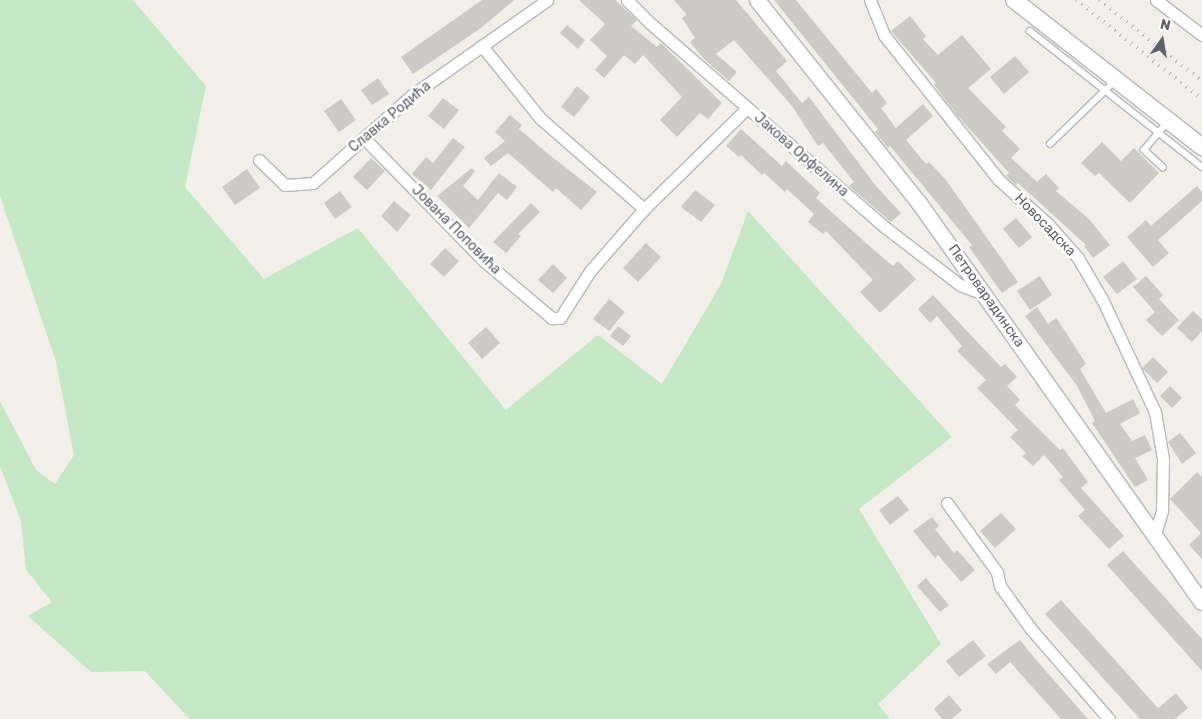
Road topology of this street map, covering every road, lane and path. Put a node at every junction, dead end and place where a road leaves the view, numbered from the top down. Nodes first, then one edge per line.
1 (547, 0) edge
2 (627, 0) edge
3 (758, 0) edge
4 (870, 0) edge
5 (1014, 0) edge
6 (1156, 0) edge
7 (1030, 31) dead end
8 (1202, 35) edge
9 (482, 46) junction
10 (1111, 85) junction
11 (747, 108) junction
12 (1164, 126) junction
13 (364, 138) junction
14 (1050, 144) dead end
15 (1202, 147) edge
16 (259, 160) dead end
17 (1202, 167) edge
18 (1162, 168) dead end
19 (644, 209) junction
20 (985, 294) junction
21 (947, 503) dead end
22 (1154, 538) junction
23 (1202, 602) edge
24 (1109, 719) edge

1 - 9 street, Славка Родића
2 - 11 street, Јакова Орфелина
3 - 20 street, Петроварадинска
4 - 22 street, Новосадска
5 - 10 main road
6 - 8 street
7 - 10 lane
9 - 13 street, Славка Родића
9 - 19 street
10 - 12 main road
10 - 14 lane
11 - 19 street
11 - 20 street, Јакова Орфелина
12 - 15 main road
12 - 17 lane
12 - 18 lane
13 - 16 street, Славка Родића
13 - 19 street, Јована Поповића
20 - 22 street, Петроварадинска
21 - 24 street
22 - 23 street, Петроварадинска

